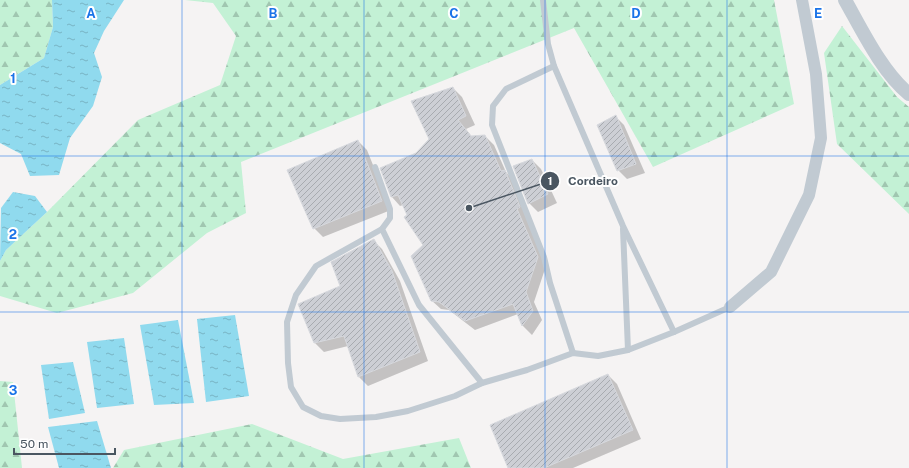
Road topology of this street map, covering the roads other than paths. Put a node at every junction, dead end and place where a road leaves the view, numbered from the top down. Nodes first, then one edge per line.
1 (543, 0) edge
2 (802, 0) edge
3 (845, 0) edge
4 (554, 66) junction
5 (909, 94) edge
6 (375, 167) dead end
7 (623, 226) junction
8 (382, 229) junction
9 (730, 307) joint
10 (674, 332) junction
11 (628, 350) junction
12 (573, 353) junction
13 (482, 384) junction

1 - 4 lane
2 - 9 street
3 - 5 street
4 - 7 lane
4 - 12 lane
6 - 8 lane
7 - 10 lane
7 - 11 lane
8 - 13 lane
8 - 13 lane
9 - 10 lane
10 - 11 lane
11 - 12 lane
12 - 13 lane

